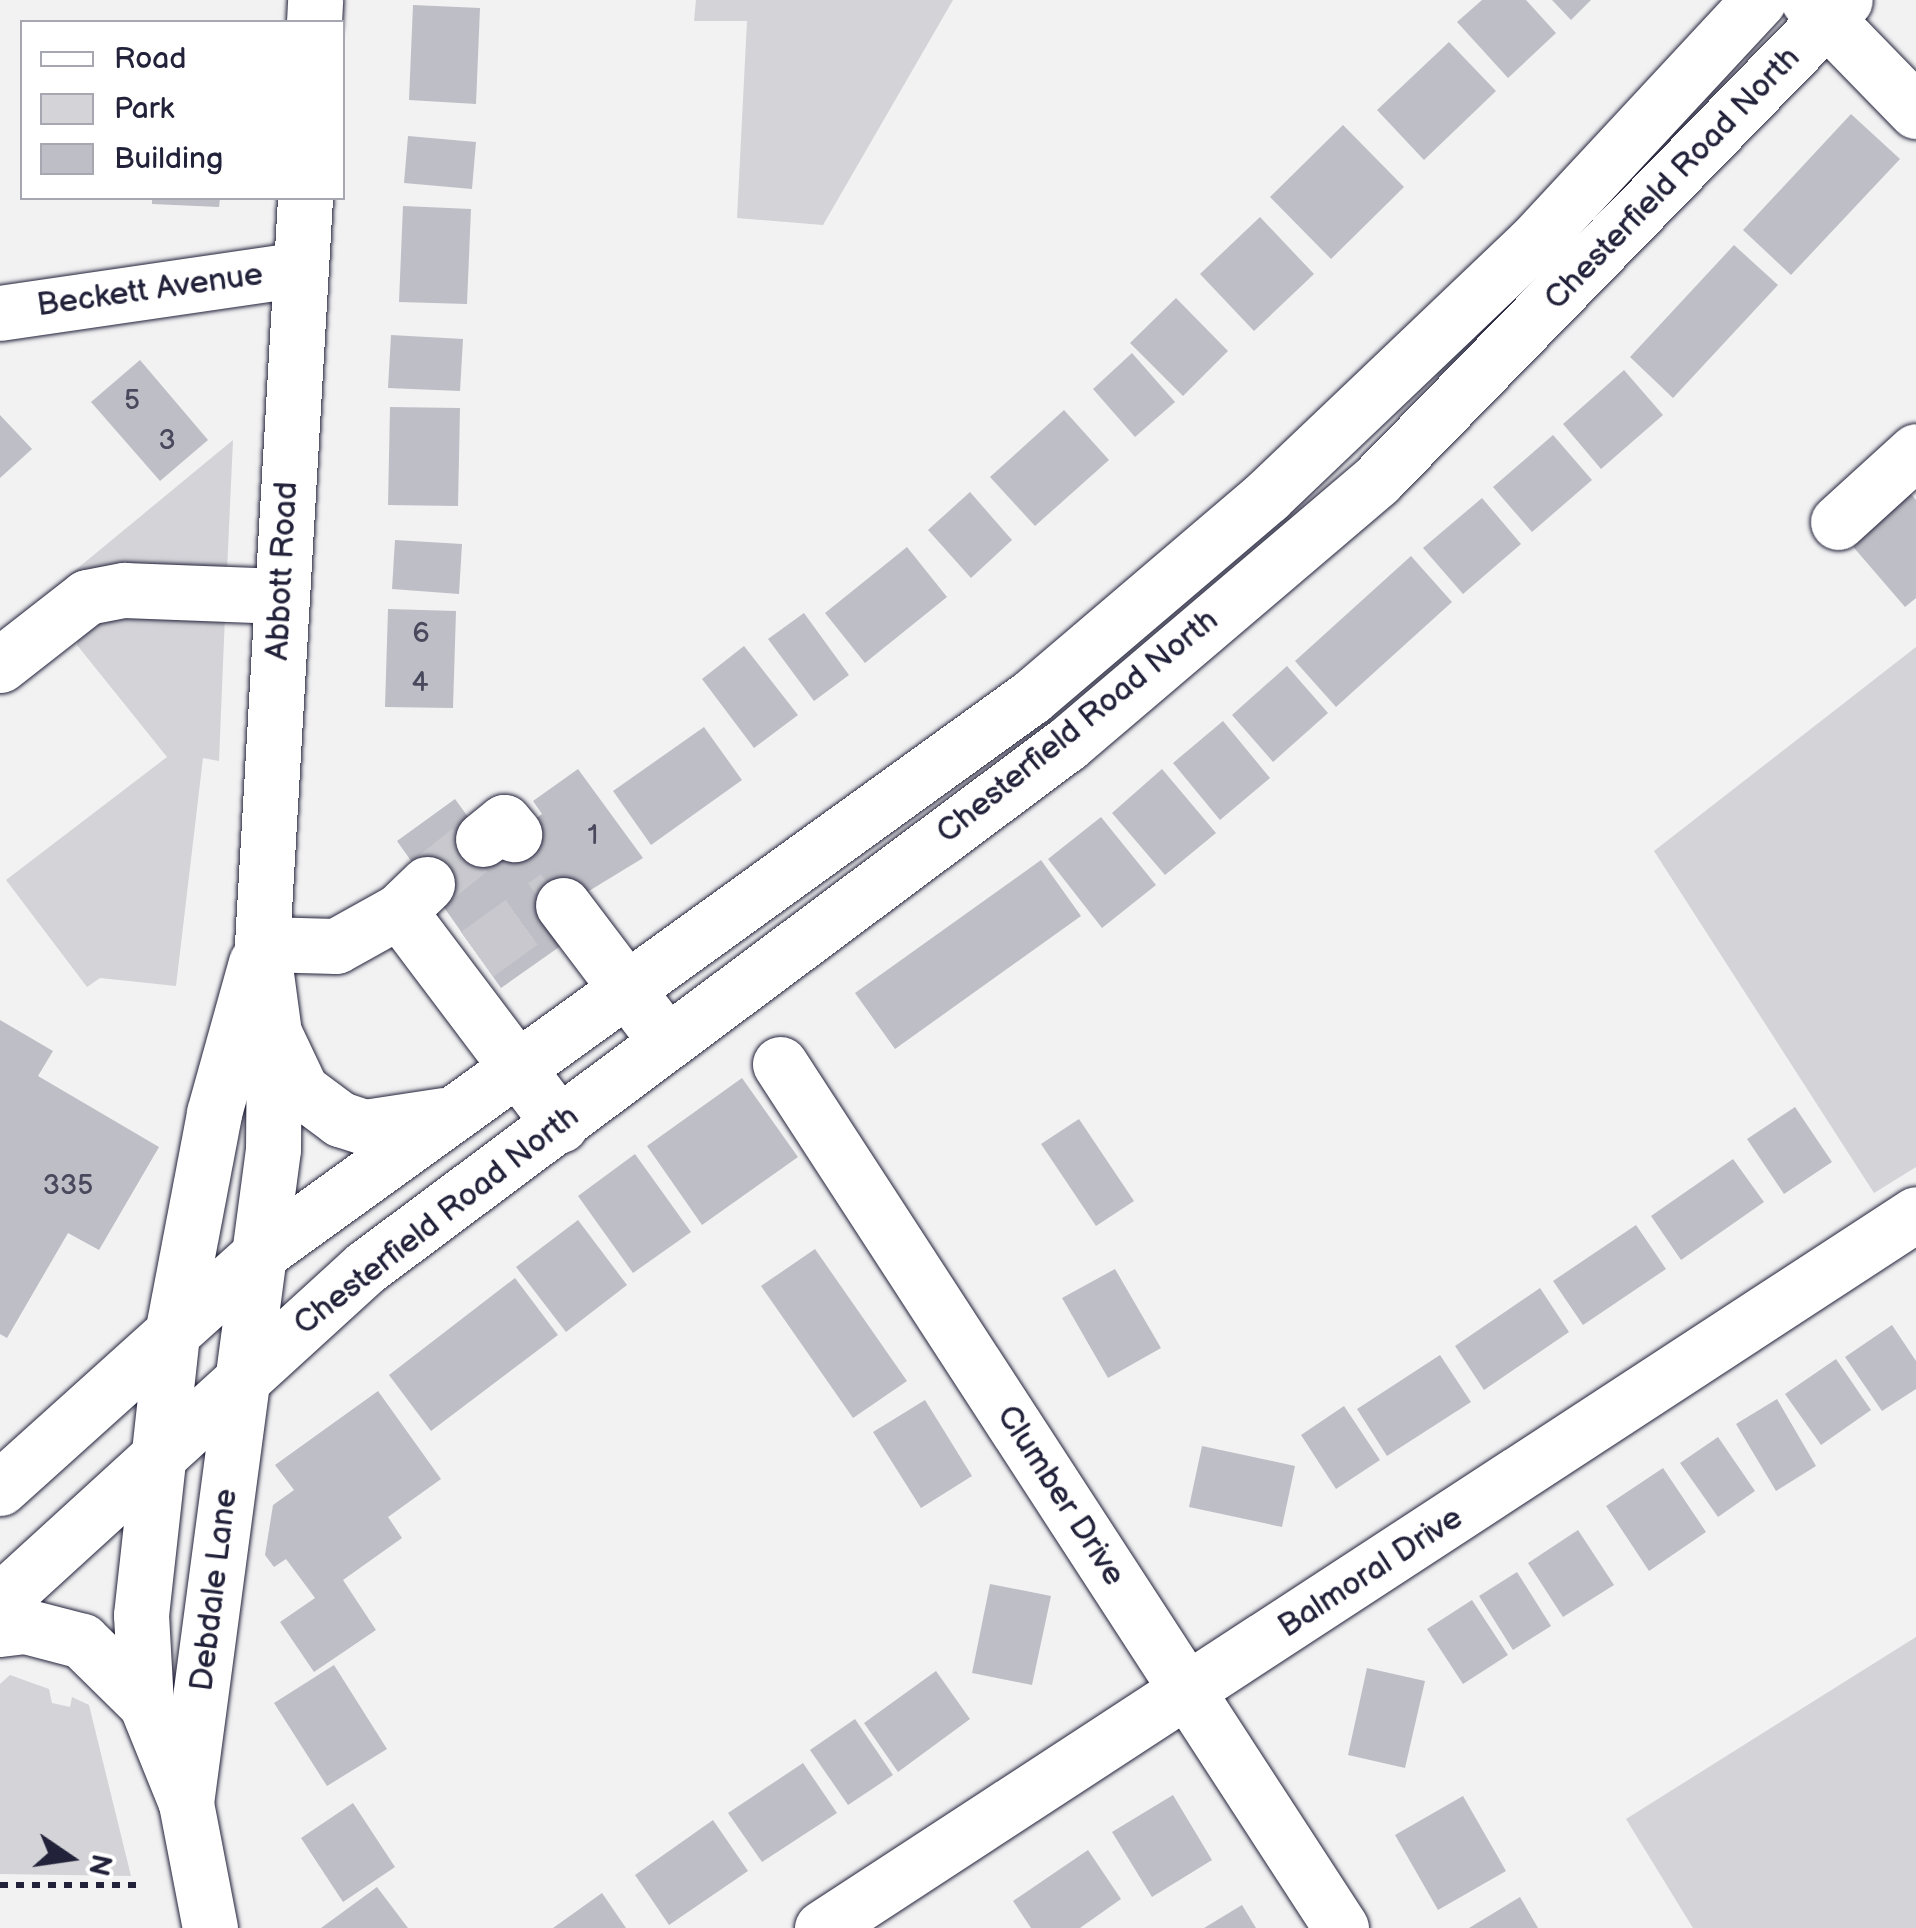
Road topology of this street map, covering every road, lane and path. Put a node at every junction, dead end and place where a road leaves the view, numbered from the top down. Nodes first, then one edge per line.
1 (1759, 0) edge
2 (1827, 6) edge
3 (1916, 111) edge
4 (304, 200) edge
5 (300, 269) junction
6 (1487, 286) junction
7 (0, 314) edge
8 (1527, 330) junction
9 (1916, 451) edge
10 (1838, 522) dead end
11 (281, 596) junction
12 (0, 665) edge
13 (563, 905) dead end
14 (262, 944) junction
15 (627, 990) junction
16 (274, 1032) junction
17 (666, 1041) junction
18 (780, 1064) dead end
19 (520, 1069) junction
20 (466, 1108) junction
21 (560, 1125) junction
22 (1916, 1214) edge
23 (262, 1252) junction
24 (172, 1334) junction
25 (243, 1376) junction
26 (156, 1464) junction
27 (0, 1488) edge
28 (0, 1601) edge
29 (0, 1629) edge
30 (1188, 1694) junction
31 (146, 1704) junction
32 (186, 1803) junction
33 (0, 1885) edge
34 (144, 1886) dead end
35 (210, 1928) edge
36 (822, 1928) edge
37 (1340, 1928) edge

1 - 6 main road, Chesterfield Road North
2 - 3 main road
2 - 8 main road, Chesterfield Road North
4 - 5 main road, Abbott Road
5 - 7 main road, Beckett Avenue
5 - 11 main road, Abbott Road
6 - 8 main road
6 - 15 main road, Chesterfield Road North
8 - 17 main road, Chesterfield Road North
9 - 10 main road
11 - 12 main road
11 - 14 main road, Abbott Road
13 - 15 main road
14 - 16 main road, Abbott Road
14 - 19 main road
14 - 24 main road, Abbott Road
15 - 17 main road
15 - 19 main road, Chesterfield Road North
16 - 20 main road
16 - 23 main road, Abbott Road
17 - 21 main road, Chesterfield Road North
18 - 30 main road, Clumber Drive
19 - 20 main road, Chesterfield Road North
19 - 21 main road
20 - 23 main road, Chesterfield Road North
21 - 25 main road, Chesterfield Road North
22 - 30 main road, Balmoral Drive
23 - 24 main road, Chesterfield Road North
23 - 25 main road, Debdale Lane
24 - 26 main road, Debdale Lane
24 - 27 main road, Chesterfield Road North
25 - 26 main road, Chesterfield Road North
25 - 32 main road, Debdale Lane
26 - 28 main road, Chesterfield Road North
26 - 31 main road, Debdale Lane
29 - 31 main road
30 - 36 main road, Balmoral Drive
30 - 37 main road, Clumber Drive
31 - 32 main road, Debdale Lane
32 - 35 main road, Debdale Lane
33 - 34 path

